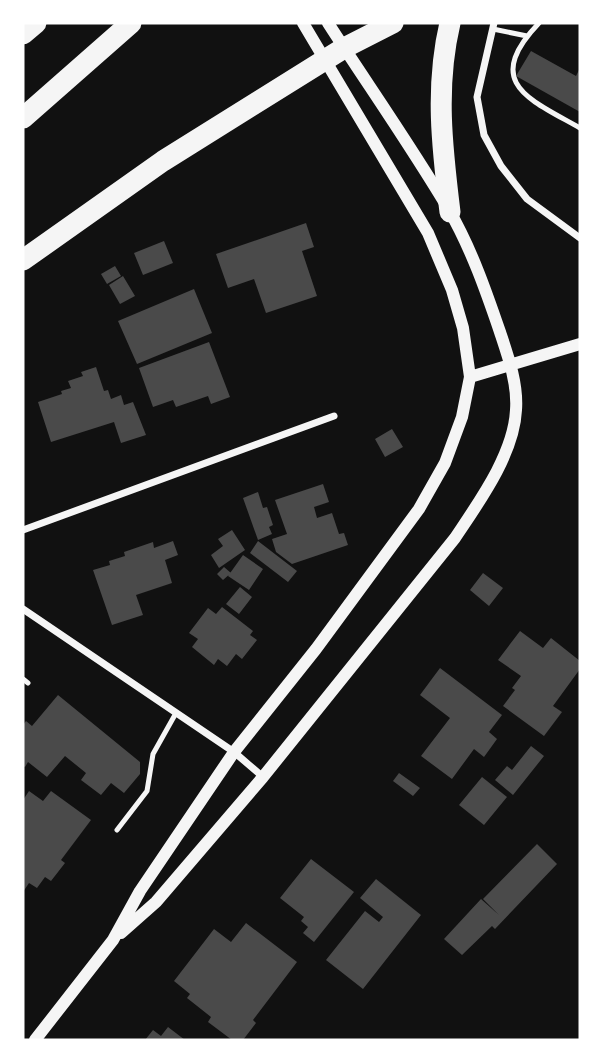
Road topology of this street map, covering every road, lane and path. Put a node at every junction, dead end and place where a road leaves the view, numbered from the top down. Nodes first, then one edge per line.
1 (36, 23) edge
2 (131, 23) edge
3 (303, 23) edge
4 (328, 23) edge
5 (393, 23) edge
6 (450, 23) edge
7 (539, 23) edge
8 (493, 26) edge
9 (23, 34) edge
10 (527, 36) junction
11 (344, 48) junction
12 (326, 60) junction
13 (23, 118) edge
14 (580, 128) edge
15 (450, 212) junction
16 (580, 238) edge
17 (23, 260) edge
18 (580, 344) edge
19 (511, 366) junction
20 (470, 377) junction
21 (334, 416) dead end
22 (23, 530) edge
23 (23, 609) edge
24 (176, 713) junction
25 (234, 752) junction
26 (263, 777) junction
27 (117, 830) dead end
28 (113, 940) junction
29 (35, 1040) edge

1 - 9 highway
2 - 13 highway
3 - 12 street
4 - 11 street
5 - 11 highway
6 - 15 highway
7 - 10 lane
8 - 10 lane
8 - 16 street
10 - 14 lane
11 - 12 highway
11 - 15 street
12 - 17 highway
12 - 20 street
15 - 19 street
18 - 19 street
19 - 20 street
19 - 26 street
20 - 25 street
21 - 22 street
23 - 24 street
24 - 25 street
24 - 27 lane
25 - 26 street
25 - 28 street
26 - 28 street
28 - 29 street

